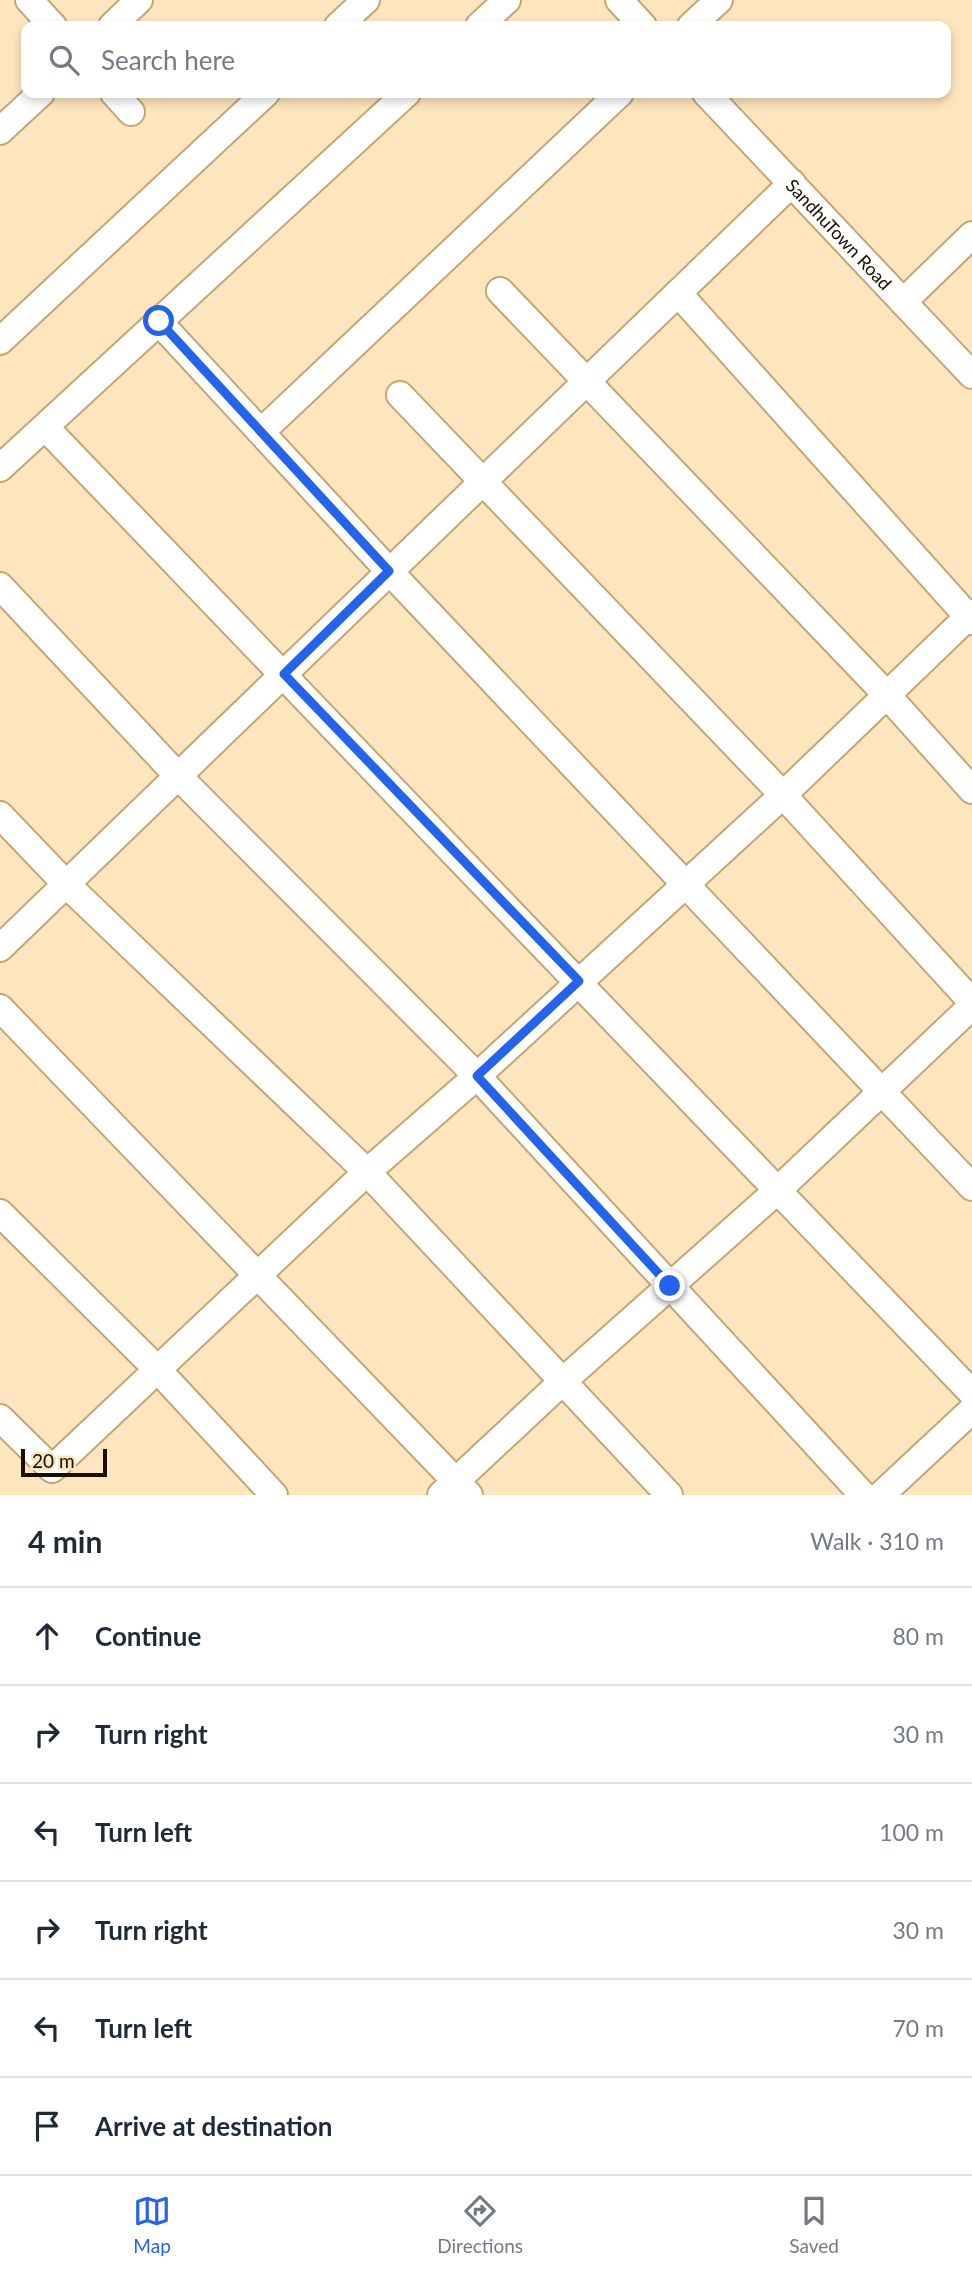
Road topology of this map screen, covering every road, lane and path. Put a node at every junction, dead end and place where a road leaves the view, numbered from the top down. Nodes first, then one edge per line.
1 (29, 0) edge
2 (139, 0) edge
3 (366, 0) edge
4 (507, 0) edge
5 (619, 0) edge
6 (719, 0) edge
7 (48, 21) edge
8 (117, 21) edge
9 (343, 21) edge
10 (484, 21) edge
11 (638, 21) edge
12 (696, 21) edge
13 (36, 98) edge
14 (118, 98) edge
15 (261, 98) edge
16 (402, 98) edge
17 (615, 98) edge
18 (711, 98) edge
19 (131, 113) dead end
20 (0, 131) edge
21 (792, 183) junction
22 (972, 235) edge
23 (500, 290) dead end
24 (677, 293) junction
25 (903, 302) junction
26 (159, 321) junction
27 (0, 341) edge
28 (972, 375) edge
29 (585, 383) junction
30 (400, 395) dead end
31 (45, 427) junction
32 (261, 432) junction
33 (0, 468) edge
34 (484, 480) junction
35 (389, 571) junction
36 (0, 586) edge
37 (971, 617) edge
38 (284, 674) junction
39 (886, 694) junction
40 (178, 776) junction
41 (972, 790) edge
42 (783, 795) junction
43 (0, 815) edge
44 (685, 883) junction
45 (66, 884) junction
46 (0, 948) edge
47 (579, 981) junction
48 (972, 1004) edge
49 (0, 1008) edge
50 (477, 1076) junction
51 (881, 1090) junction
52 (367, 1172) junction
53 (972, 1187) edge
54 (778, 1190) junction
55 (0, 1213) edge
56 (258, 1275) junction
57 (670, 1286) junction
58 (157, 1369) junction
59 (563, 1381) junction
60 (972, 1407) edge
61 (0, 1418) edge
62 (455, 1490) edge
63 (274, 1495) edge
64 (669, 1495) edge
65 (863, 1495) edge
66 (881, 1495) edge

1 - 7 street
2 - 8 street
3 - 9 street
4 - 10 street
5 - 11 street
6 - 12 street
13 - 20 street
14 - 19 street
15 - 27 street
16 - 26 street
17 - 32 street
18 - 21 street, SandhuTown Road
21 - 24 street
21 - 25 street, SandhuTown Road
22 - 25 street
23 - 29 street
24 - 29 street
24 - 37 street
25 - 28 street, SandhuTown Road
26 - 31 street
26 - 32 street
29 - 34 street
29 - 39 street
30 - 34 street
31 - 33 street
31 - 38 street
32 - 35 street
34 - 35 street
34 - 42 street
35 - 38 street
35 - 44 street
36 - 40 street
37 - 39 street
38 - 40 street
38 - 47 street
39 - 41 street
39 - 42 street
40 - 45 street
40 - 50 street
42 - 44 street
42 - 48 street
43 - 45 street
44 - 47 street
44 - 51 street
45 - 46 street
45 - 52 street
47 - 50 street
47 - 54 street
48 - 51 street
49 - 56 street
50 - 52 street
50 - 57 street
51 - 53 street
51 - 54 street
52 - 56 street
52 - 59 street
54 - 57 street
54 - 60 street
55 - 58 street
56 - 58 street
56 - 62 street
57 - 59 street
57 - 65 street
58 - 61 street
58 - 63 street
59 - 62 street
59 - 64 street
60 - 66 street

